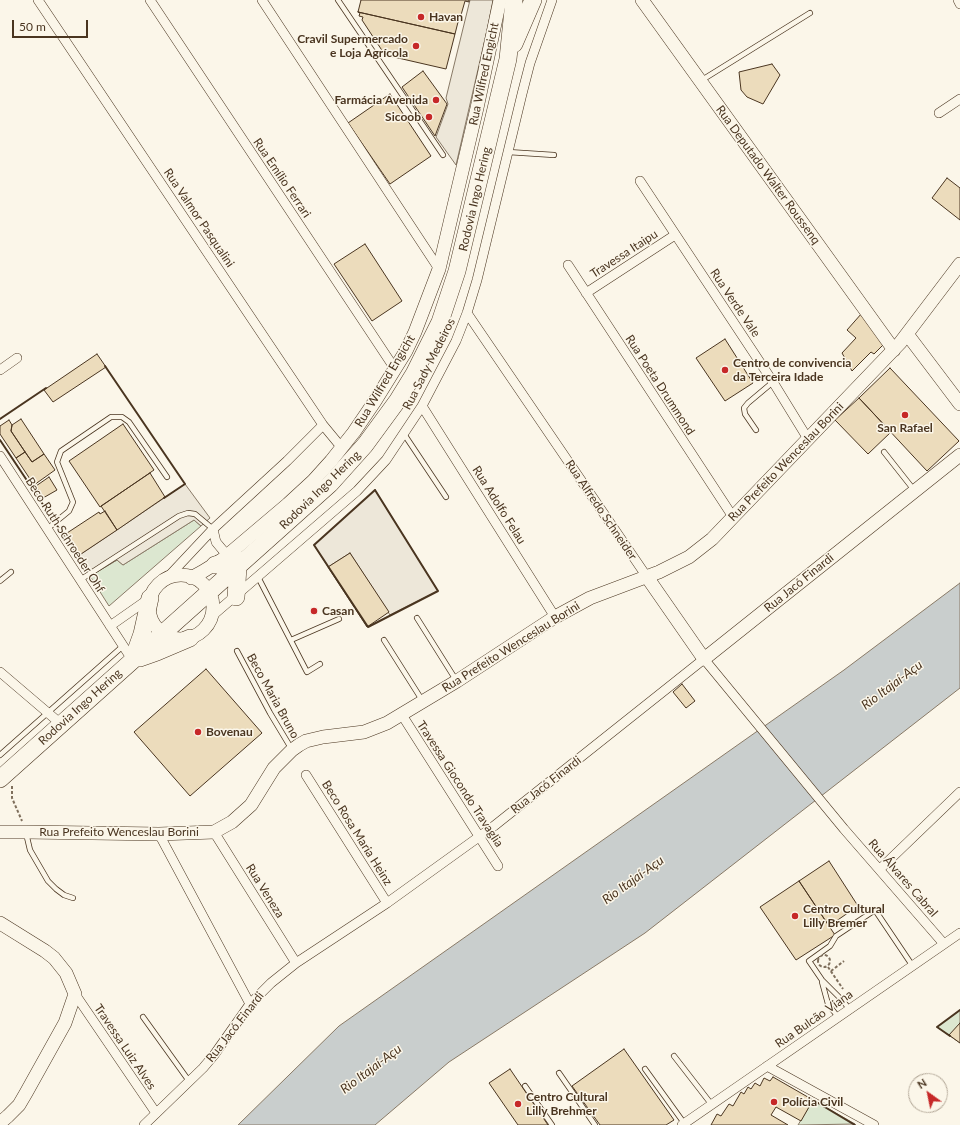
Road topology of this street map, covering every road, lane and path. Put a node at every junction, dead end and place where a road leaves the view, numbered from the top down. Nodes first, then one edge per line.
1 (38, 0) edge
2 (150, 0) edge
3 (262, 0) edge
4 (338, 0) edge
5 (500, 0) edge
6 (514, 0) edge
7 (533, 0) edge
8 (552, 0) edge
9 (642, 0) edge
10 (958, 0) edge
11 (960, 4) edge
12 (810, 13) dead end
13 (508, 59) junction
14 (700, 81) junction
15 (960, 99) edge
16 (939, 113) dead end
17 (508, 152) junction
18 (443, 155) dead end
19 (554, 155) dead end
20 (640, 182) dead end
21 (675, 235) junction
22 (960, 264) edge
23 (568, 265) dead end
24 (439, 269) junction
25 (586, 293) junction
26 (467, 314) junction
27 (907, 334) junction
28 (894, 350) junction
29 (17, 358) dead end
30 (395, 369) junction
31 (0, 370) edge
32 (772, 382) junction
33 (960, 404) edge
34 (422, 406) junction
35 (323, 424) junction
36 (756, 430) dead end
37 (404, 434) junction
38 (808, 439) junction
39 (342, 448) junction
40 (884, 452) dead end
41 (960, 455) edge
42 (0, 456) edge
43 (167, 477) dead end
44 (915, 491) junction
45 (446, 497) dead end
46 (733, 517) junction
47 (47, 529) junction
48 (213, 529) junction
49 (232, 562) junction
50 (11, 572) dead end
51 (168, 577) junction
52 (258, 577) junction
53 (647, 577) junction
54 (191, 578) junction
55 (80, 580) junction
56 (0, 581) edge
57 (210, 592) junction
58 (236, 597) junction
59 (150, 598) junction
60 (212, 616) junction
61 (555, 617) junction
62 (417, 618) dead end
63 (339, 619) dead end
64 (110, 626) junction
65 (163, 633) junction
66 (190, 638) junction
67 (291, 640) junction
68 (384, 640) dead end
69 (123, 646) junction
70 (237, 651) dead end
71 (704, 659) junction
72 (133, 661) junction
73 (320, 664) dead end
74 (0, 672) edge
75 (457, 681) junction
76 (423, 702) junction
77 (739, 703) joint
78 (47, 712) junction
79 (402, 715) junction
80 (61, 724) junction
81 (292, 750) junction
82 (0, 754) edge
83 (306, 775) dead end
84 (6, 782) edge
85 (960, 792) edge
86 (0, 832) edge
87 (26, 832) junction
88 (214, 832) junction
89 (159, 834) junction
90 (479, 836) junction
91 (498, 866) dead end
92 (880, 869) junction
93 (73, 898) dead end
94 (387, 903) junction
95 (0, 923) edge
96 (960, 933) edge
97 (944, 944) junction
98 (844, 961) dead end
99 (296, 963) junction
100 (912, 966) junction
101 (828, 967) junction
102 (831, 971) junction
103 (822, 980) junction
104 (75, 994) junction
105 (250, 1004) junction
106 (851, 1008) junction
107 (143, 1017) dead end
108 (838, 1017) junction
109 (674, 1056) dead end
110 (767, 1066) junction
111 (645, 1069) dead end
112 (559, 1073) dead end
113 (189, 1081) junction
114 (525, 1086) dead end
115 (712, 1106) junction
116 (156, 1113) junction
117 (0, 1123) edge
118 (688, 1123) edge
119 (144, 1125) edge
120 (552, 1125) edge
121 (595, 1125) edge
122 (873, 1125) edge

1 - 35 street, Rua Valmor Pasqualini
2 - 30 street, Rua Emílio Ferrari
3 - 24 street
4 - 18 lane
5 - 24 street, Rua Wilfred Engicht
6 - 13 highway, Rodovia Ingo Hering
7 - 13 highway, Rodovia Ingo Hering
8 - 17 street, Rua Sady Medeiros
9 - 14 street, Rua Deputado Walter Roussenq
10 - 11 street
12 - 14 lane
13 - 49 highway, Rodovia Ingo Hering
14 - 28 street, Rua Deputado Walter Roussenq
15 - 16 street
17 - 19 lane
17 - 26 street, Rua Sady Medeiros
20 - 21 street, Rua Verde Vale
21 - 25 street, Travessa Itaipu
21 - 32 street, Rua Verde Vale
22 - 27 street, Rua Prefeito Wenceslau Borini
23 - 25 street, Rua Poeta Drummond
24 - 30 street, Rua Wilfred Engicht
25 - 46 street, Rua Poeta Drummond
26 - 34 street, Rua Sady Medeiros
26 - 53 street, Rua Alfredo Schneider
27 - 28 street, Rua Prefeito Wenceslau Borini
27 - 33 street
28 - 38 street, Rua Prefeito Wenceslau Borini
29 - 31 street
30 - 39 street, Rua Wilfred Engicht
32 - 36 lane
32 - 38 street, Rua Verde Vale
34 - 37 street, Rua Sady Medeiros
34 - 61 street, Rua Adolfo Felau
35 - 39 street, Rua Valmor Pasqualini
35 - 48 street
37 - 45 lane
37 - 52 street, Rua Sady Medeiros
38 - 46 street, Rua Prefeito Wenceslau Borini
39 - 49 street, Rua Wilfred Engicht
40 - 44 lane
41 - 44 street, Rua Jacó Finardi
42 - 47 street, Beco Ruth Schroeder Ohf
43 - 47 lane
44 - 71 street, Rua Jacó Finardi
46 - 53 street, Rua Prefeito Wenceslau Borini
47 - 55 street, Beco Ruth Schroeder Ohf
48 - 49 street
48 - 51 street
48 - 55 lane
49 - 54 street, Rua Wilfred Engicht
49 - 57 highway, Rodovia Ingo Hering
49 - 58 highway
50 - 56 lane
51 - 54 street
51 - 59 street
52 - 58 street, Rua Sady Medeiros
52 - 67 lane
53 - 61 street, Rua Prefeito Wenceslau Borini
53 - 71 street, Rua Alfredo Schneider
54 - 57 street
55 - 64 street, Beco Ruth Schroeder Ohf
57 - 60 street
57 - 65 highway, Rodovia Ingo Hering
58 - 60 street, Rua Sady Medeiros
59 - 64 street
59 - 65 street
59 - 72 highway
60 - 66 street
61 - 75 street, Rua Prefeito Wenceslau Borini
62 - 75 lane
63 - 67 lane
64 - 69 street, Beco Ruth Schroeder Ohf
65 - 66 street
65 - 72 highway, Rodovia Ingo Hering
66 - 72 highway
67 - 73 lane
68 - 76 lane
69 - 72 street, Beco Ruth Schroeder Ohf
69 - 78 lane
70 - 81 lane, Beco Maria Bruno
71 - 77 street, Rua Alfredo Schneider
71 - 90 street, Rua Jacó Finardi
72 - 80 highway, Rodovia Ingo Hering
74 - 78 street
75 - 76 street, Rua Prefeito Wenceslau Borini
76 - 79 street, Rua Prefeito Wenceslau Borini
77 - 92 street, Rua Álvares Cabral
78 - 80 street
78 - 82 lane
79 - 81 street, Rua Prefeito Wenceslau Borini
79 - 90 street, Travessa Giocondo Travaglia
80 - 84 highway, Rodovia Ingo Hering
81 - 88 street, Rua Prefeito Wenceslau Borini
83 - 94 street, Beco Rosa Maria Heinz
84 - 87 path
85 - 92 street
86 - 87 street, Rua Prefeito Wenceslau Borini
87 - 89 street, Rua Prefeito Wenceslau Borini
87 - 93 lane
88 - 89 street, Rua Prefeito Wenceslau Borini
88 - 99 street, Rua Veneza
89 - 105 street
90 - 91 street, Travessa Giocondo Travaglia
90 - 94 street, Rua Jacó Finardi
92 - 97 street, Rua Álvares Cabral
94 - 99 street, Rua Jacó Finardi
95 - 104 street
96 - 97 street, Rua Bulcão Viana
97 - 100 street, Rua Bulcão Viana
98 - 102 path
99 - 105 street, Rua Jacó Finardi
100 - 103 lane
100 - 106 street, Rua Bulcão Viana
101 - 101 path
101 - 102 path
102 - 106 path
103 - 106 lane
103 - 108 lane
104 - 116 street, Travessa Luiz Alves
104 - 117 street
105 - 113 street, Rua Jacó Finardi
106 - 108 street, Rua Bulcão Viana
107 - 113 lane
108 - 110 street, Rua Bulcão Viana
109 - 115 lane
110 - 115 street, Rua Bulcão Viana
110 - 122 street
111 - 118 lane
112 - 121 lane
113 - 116 street, Rua Jacó Finardi
114 - 120 lane
115 - 118 street, Rua Bulcão Viana
116 - 119 street, Rua Jacó Finardi

